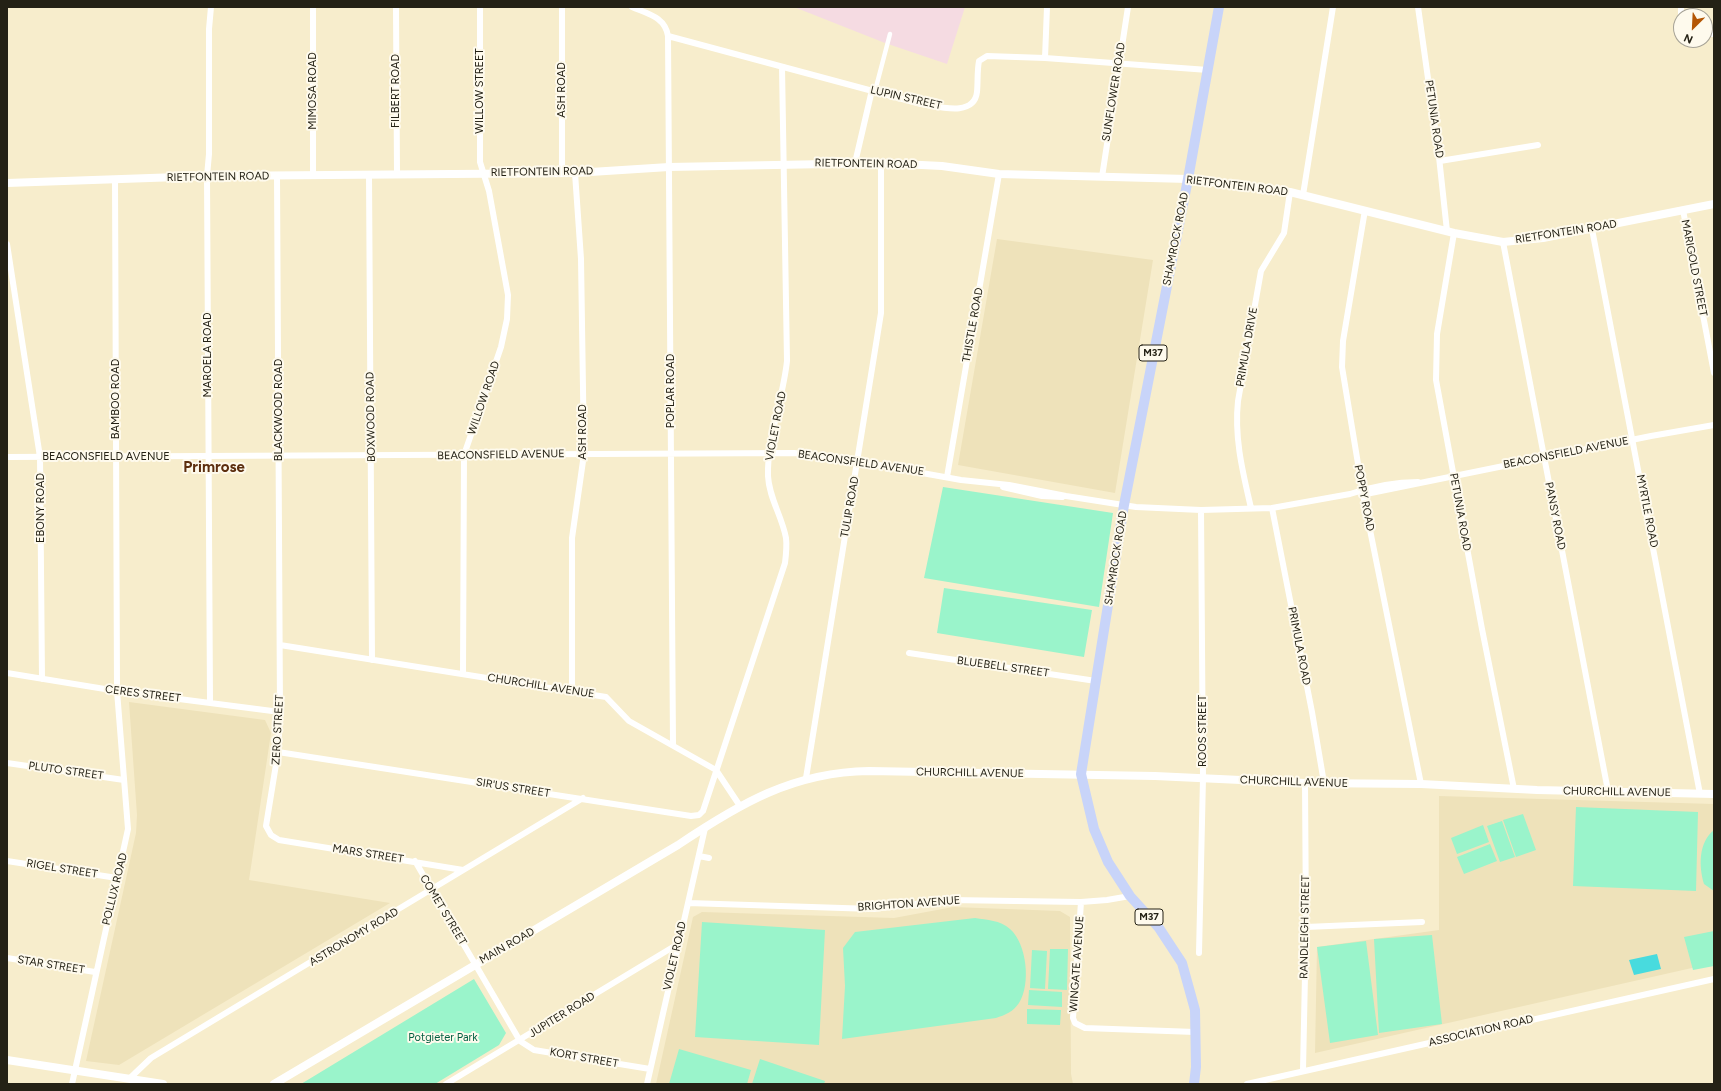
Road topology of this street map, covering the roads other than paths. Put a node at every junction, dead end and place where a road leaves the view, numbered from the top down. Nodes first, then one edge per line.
1 (211, 7) edge
2 (313, 7) edge
3 (396, 7) edge
4 (480, 7) edge
5 (562, 7) edge
6 (632, 7) edge
7 (1047, 7) edge
8 (1128, 7) edge
9 (1219, 7) edge
10 (1333, 7) edge
11 (1418, 7) edge
12 (890, 34) dead end
13 (668, 36) junction
14 (1045, 58) junction
15 (1118, 64) junction
16 (782, 67) junction
17 (1208, 70) junction
18 (873, 91) junction
19 (1538, 145) dead end
20 (1440, 160) junction
21 (855, 163) junction
22 (881, 163) junction
23 (784, 164) junction
24 (669, 167) junction
25 (575, 172) junction
26 (562, 173) junction
27 (369, 174) junction
28 (397, 174) junction
29 (484, 174) junction
30 (999, 174) junction
31 (277, 175) junction
32 (314, 175) junction
33 (207, 176) junction
34 (1102, 177) junction
35 (1188, 179) junction
36 (116, 180) junction
37 (7, 183) edge
38 (1290, 192) junction
39 (1304, 195) junction
40 (1714, 204) edge
41 (1365, 210) junction
42 (1683, 210) junction
43 (1592, 229) junction
44 (1451, 232) junction
45 (1503, 242) junction
46 (7, 244) edge
47 (1714, 373) edge
48 (1714, 425) edge
49 (1633, 440) junction
50 (770, 453) junction
51 (584, 454) junction
52 (672, 454) junction
53 (280, 456) junction
54 (372, 456) junction
55 (464, 456) junction
56 (40, 457) junction
57 (117, 457) junction
58 (208, 457) junction
59 (1544, 457) junction
60 (7, 458) edge
61 (858, 461) junction
62 (1454, 476) junction
63 (947, 477) junction
64 (1363, 492) junction
65 (1124, 506) junction
66 (1251, 508) junction
67 (1272, 508) junction
68 (1201, 510) junction
69 (280, 645) junction
70 (909, 653) dead end
71 (372, 660) junction
72 (7, 673) edge
73 (463, 674) junction
74 (42, 679) junction
75 (1096, 681) junction
76 (572, 690) junction
77 (117, 691) junction
78 (210, 702) junction
79 (280, 712) junction
80 (672, 745) junction
81 (278, 752) junction
82 (7, 763) edge
83 (716, 770) junction
84 (1081, 774) junction
85 (806, 778) junction
86 (1203, 778) junction
87 (124, 780) junction
88 (1305, 783) junction
89 (1324, 784) junction
90 (1421, 784) junction
91 (1514, 789) junction
92 (1608, 791) junction
93 (1700, 794) junction
94 (1714, 794) edge
95 (583, 798) junction
96 (740, 806) junction
97 (705, 828) junction
98 (273, 837) joint
99 (699, 856) junction
100 (709, 858) dead end
101 (7, 861) edge
102 (415, 861) junction
103 (463, 870) junction
104 (117, 878) junction
105 (431, 890) junction
106 (1130, 896) junction
107 (1081, 902) junction
108 (688, 903) junction
109 (1422, 922) dead end
110 (1306, 927) junction
111 (678, 944) junction
112 (1199, 953) dead end
113 (7, 958) edge
114 (476, 964) junction
115 (95, 972) junction
116 (1714, 979) edge
117 (1195, 1032) junction
118 (520, 1041) junction
119 (7, 1060) edge
120 (75, 1069) junction
121 (650, 1069) junction
122 (1303, 1070) junction
123 (129, 1078) junction
124 (1274, 1081) edge
125 (72, 1084) edge
126 (163, 1084) edge
127 (274, 1084) edge
128 (446, 1084) edge
129 (647, 1084) edge
130 (1194, 1084) edge
131 (1248, 1084) edge

1 - 33 street, MAROELA ROAD
2 - 32 street, MIMOSA ROAD
3 - 28 street, FILBERT ROAD
4 - 29 street, WILLOW STREET
5 - 26 street, ASH ROAD
6 - 13 street
7 - 14 street
8 - 15 street, SUNFLOWER ROAD
9 - 17 main road, SHAMROCK ROAD / M37
10 - 39 street
11 - 20 street, PETUNIA ROAD
12 - 18 street
13 - 16 street, LUPIN STREET
13 - 24 street, POPLAR ROAD
14 - 15 street, LUPIN STREET
14 - 18 street, LUPIN STREET
15 - 17 street, LUPIN STREET
15 - 34 street, SUNFLOWER ROAD
16 - 18 street, LUPIN STREET
16 - 23 street, VIOLET ROAD
17 - 35 main road, SHAMROCK ROAD / M37
18 - 21 street
19 - 20 street
20 - 44 street, PETUNIA ROAD
21 - 22 street, RIETFONTEIN ROAD
21 - 23 street, RIETFONTEIN ROAD
22 - 30 street, RIETFONTEIN ROAD
22 - 61 street, TULIP ROAD
23 - 24 street, RIETFONTEIN ROAD
23 - 50 street, VIOLET ROAD
24 - 25 street, RIETFONTEIN ROAD
24 - 52 street, POPLAR ROAD
25 - 26 street, RIETFONTEIN ROAD
25 - 51 street, ASH ROAD
26 - 29 street, RIETFONTEIN ROAD
27 - 28 street, RIETFONTEIN ROAD
27 - 32 street, RIETFONTEIN ROAD
27 - 54 street, BOXWOOD ROAD
28 - 29 street, RIETFONTEIN ROAD
29 - 55 street, WILLOW ROAD
30 - 34 street, RIETFONTEIN ROAD
30 - 63 street, THISTLE ROAD
31 - 32 street, RIETFONTEIN ROAD
31 - 33 street, RIETFONTEIN ROAD
31 - 53 street, BLACKWOOD ROAD
33 - 36 street, RIETFONTEIN ROAD
33 - 58 street, MAROELA ROAD
34 - 35 street, RIETFONTEIN ROAD
35 - 38 street, RIETFONTEIN ROAD
35 - 65 main road, SHAMROCK ROAD / M37
36 - 37 street, RIETFONTEIN ROAD
36 - 57 street, BAMBOO ROAD
38 - 39 street, RIETFONTEIN ROAD
38 - 66 street, PRIMULA DRIVE
39 - 41 street, RIETFONTEIN ROAD
40 - 42 street, RIETFONTEIN ROAD
41 - 44 street, RIETFONTEIN ROAD
41 - 64 street, POPPY ROAD
42 - 43 street, RIETFONTEIN ROAD
42 - 47 street, MARIGOLD STREET
43 - 45 street, RIETFONTEIN ROAD
43 - 49 street, MYRTLE ROAD
44 - 45 street, RIETFONTEIN ROAD
44 - 62 street, PETUNIA ROAD
45 - 59 street, PANSY ROAD
46 - 56 street, EBONY ROAD
48 - 49 street, BEACONSFIELD AVENUE
49 - 59 street, BEACONSFIELD AVENUE
49 - 93 street, MYRTLE ROAD
50 - 52 street, BEACONSFIELD AVENUE
50 - 61 street, BEACONSFIELD AVENUE
50 - 83 street, VIOLET ROAD
51 - 52 street, BEACONSFIELD AVENUE
51 - 55 street, BEACONSFIELD AVENUE
51 - 76 street, ASH ROAD
52 - 80 street, POPLAR ROAD
53 - 54 street, BEACONSFIELD AVENUE
53 - 58 street, BEACONSFIELD AVENUE
53 - 69 street, BLACKWOOD ROAD
54 - 55 street, BEACONSFIELD AVENUE
54 - 71 street, BOXWOOD ROAD
55 - 73 street, WILLOW ROAD
56 - 57 street, BEACONSFIELD AVENUE
56 - 60 street, BEACONSFIELD AVENUE
56 - 74 street, EBONY ROAD
57 - 58 street, BEACONSFIELD AVENUE
57 - 77 street, BAMBOO ROAD
58 - 78 street, MAROELA ROAD
59 - 62 street, BEACONSFIELD AVENUE
59 - 92 street, PANSY ROAD
61 - 63 street, BEACONSFIELD AVENUE
61 - 85 street, TULIP ROAD
62 - 64 street, BEACONSFIELD AVENUE
62 - 91 street, PETUNIA ROAD
63 - 65 street, BEACONSFIELD AVENUE
64 - 67 street, BEACONSFIELD AVENUE
64 - 90 street, POPPY ROAD
65 - 68 street, BEACONSFIELD AVENUE
65 - 75 main road, SHAMROCK ROAD / M37
66 - 67 street, BEACONSFIELD AVENUE
66 - 68 street, BEACONSFIELD AVENUE
67 - 89 street, PRIMULA ROAD
68 - 86 street, ROOS STREET
69 - 71 street, CHURCHILL AVENUE
69 - 79 street, ZERO STREET
70 - 75 street, BLUEBELL STREET
71 - 73 street, CHURCHILL AVENUE
72 - 74 street, CERES STREET
73 - 76 street, CHURCHILL AVENUE
74 - 77 street, CERES STREET
75 - 84 main road, SHAMROCK ROAD / M37
76 - 80 street, CHURCHILL AVENUE
77 - 78 street, CERES STREET
77 - 87 street, POLLUX ROAD
78 - 79 street, CERES STREET
79 - 81 street, ZERO STREET
80 - 83 street, CHURCHILL AVENUE
81 - 95 street, SIR'US STREET
81 - 98 street, ZERO STREET
82 - 87 street, PLUTO STREET
83 - 95 street, SIR'US STREET
83 - 96 street, CHURCHILL AVENUE
84 - 85 street, CHURCHILL AVENUE
84 - 86 street, CHURCHILL AVENUE
84 - 106 main road, SHAMROCK ROAD / M37
85 - 96 street, CHURCHILL AVENUE
86 - 88 street, CHURCHILL AVENUE
86 - 112 street, ROOS STREET
87 - 104 street, POLLUX ROAD
88 - 89 street, CHURCHILL AVENUE
88 - 110 street, RANDLEIGH STREET
89 - 90 street, CHURCHILL AVENUE
90 - 91 street, CHURCHILL AVENUE
91 - 92 street, CHURCHILL AVENUE
92 - 93 street, CHURCHILL AVENUE
93 - 94 street, CHURCHILL AVENUE
95 - 103 street, ASTRONOMY ROAD
96 - 97 street, MAIN ROAD
97 - 99 street, VIOLET ROAD
97 - 114 street, MAIN ROAD
98 - 102 street, MARS STREET
99 - 100 street
99 - 108 street, VIOLET ROAD
101 - 104 street, RIGEL STREET
102 - 103 street, MARS STREET
102 - 105 street, COMET STREET
103 - 105 street, ASTRONOMY ROAD
104 - 115 street, POLLUX ROAD
105 - 114 street, COMET STREET
105 - 123 street, ASTRONOMY ROAD
106 - 107 street, BRIGHTON AVENUE
106 - 117 main road, SHAMROCK ROAD / M37
107 - 108 street, BRIGHTON AVENUE
107 - 117 street, WINGATE AVENUE
108 - 111 street, VIOLET ROAD
109 - 110 street
110 - 122 street, RANDLEIGH STREET
111 - 118 street, JUPITER ROAD
111 - 121 street, VIOLET ROAD
113 - 115 street, STAR STREET
114 - 118 street, COMET STREET
114 - 127 street, MAIN ROAD
115 - 120 street, POLLUX ROAD
116 - 122 street, ASSOCIATION ROAD
117 - 130 main road, SHAMROCK ROAD / M37
118 - 121 street, KORT STREET
118 - 128 street, JUPITER ROAD
119 - 120 street
120 - 123 street
120 - 125 street, POLLUX ROAD
121 - 129 street, VIOLET ROAD
122 - 124 street, ASSOCIATION ROAD
123 - 126 street
124 - 131 street, ASSOCIATION ROAD

